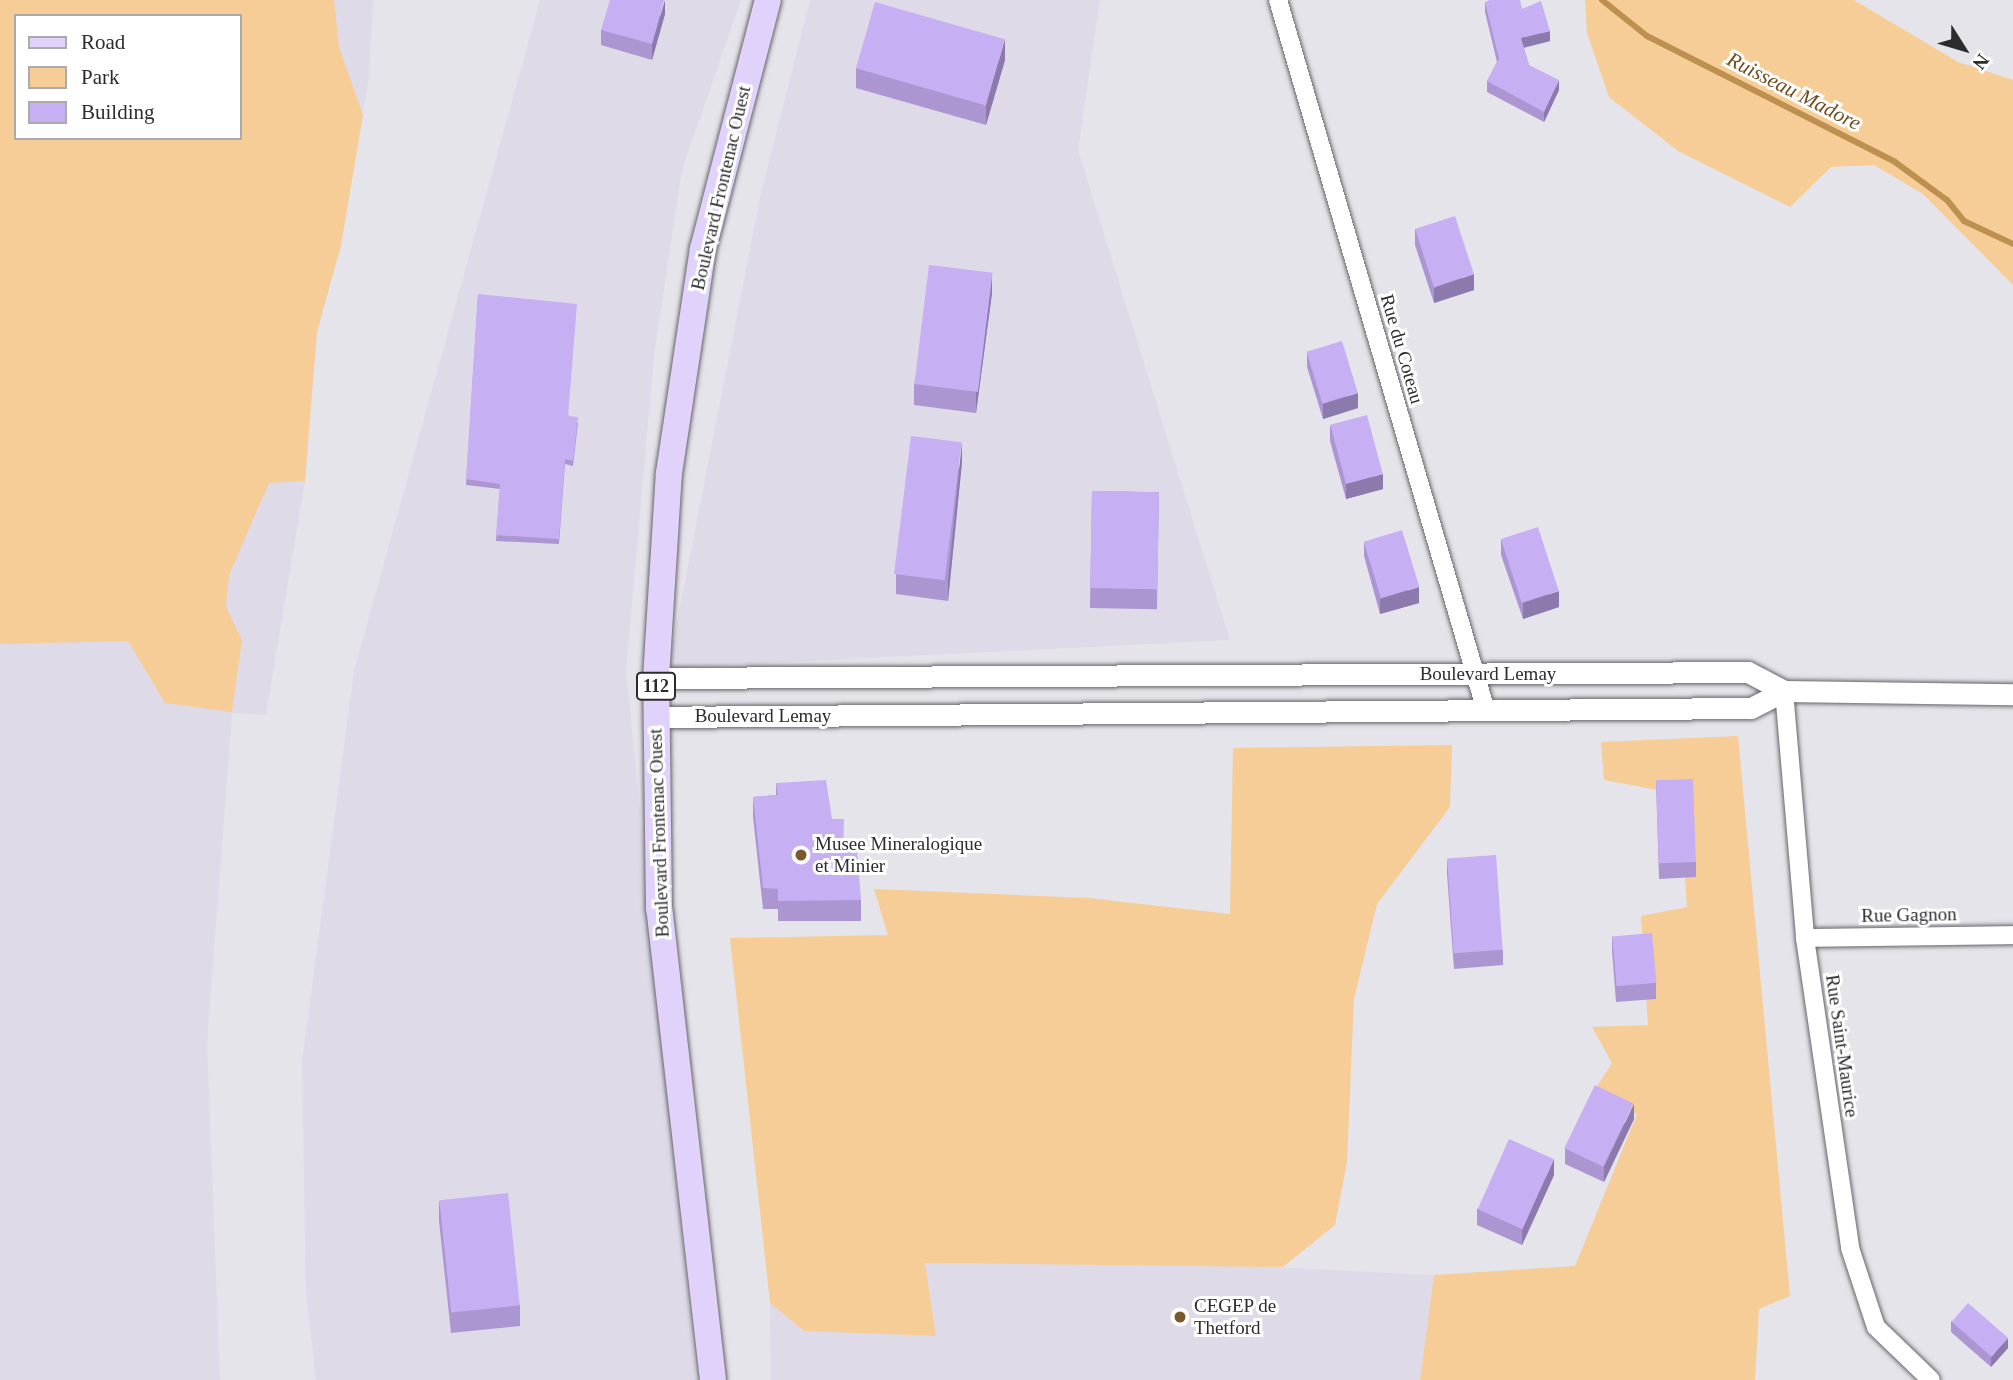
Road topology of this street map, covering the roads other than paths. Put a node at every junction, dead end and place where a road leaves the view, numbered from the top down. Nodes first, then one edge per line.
1 (768, 0) edge
2 (1278, 0) edge
3 (1475, 674) junction
4 (1187, 675) junction
5 (865, 677) junction
6 (656, 678) junction
7 (1784, 691) junction
8 (2013, 694) edge
9 (1486, 710) junction
10 (1191, 713) junction
11 (870, 715) junction
12 (656, 717) junction
13 (2013, 935) edge
14 (1805, 938) junction
15 (713, 1380) edge
16 (1931, 1380) edge

1 - 6 main road, Boulevard Frontenac Ouest / 112
2 - 3 street, Rue du Coteau
3 - 4 street, Boulevard Lemay
3 - 7 street, Boulevard Lemay
3 - 9 street, Rue du Coteau
4 - 5 street, Boulevard Lemay
4 - 10 street
5 - 6 street, Boulevard Lemay
5 - 11 street
6 - 12 main road, Boulevard Frontenac Ouest / 112
7 - 8 street, Boulevard Lemay
7 - 9 street, Boulevard Lemay
7 - 14 street, Rue Saint-Maurice
9 - 10 street, Boulevard Lemay
10 - 11 street, Boulevard Lemay
11 - 12 street, Boulevard Lemay
12 - 15 main road, Boulevard Frontenac Ouest / 112
13 - 14 street, Rue Gagnon
14 - 16 street, Rue Saint-Maurice

